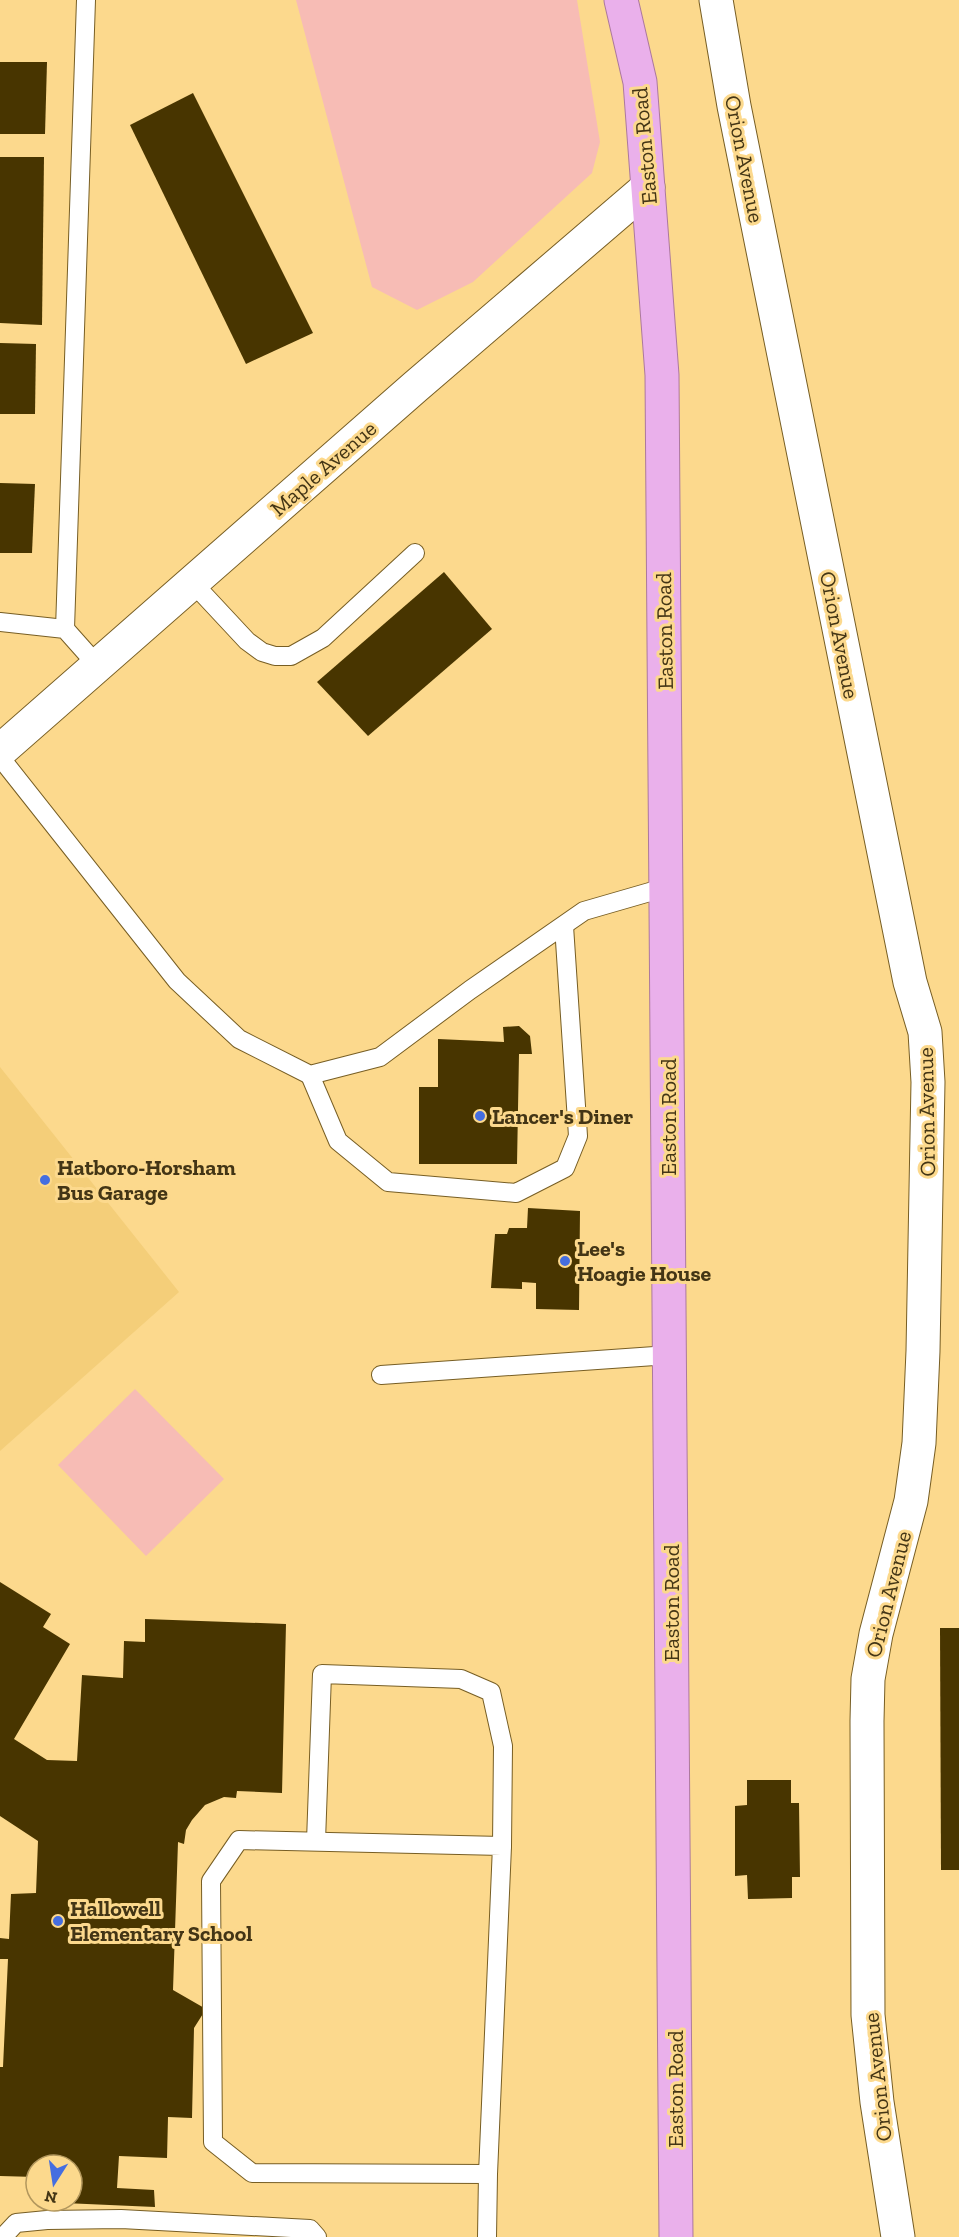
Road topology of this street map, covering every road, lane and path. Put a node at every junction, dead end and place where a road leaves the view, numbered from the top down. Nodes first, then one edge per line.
1 (86, 0) edge
2 (621, 0) edge
3 (716, 0) edge
4 (648, 187) junction
5 (415, 553) dead end
6 (192, 582) junction
7 (0, 622) edge
8 (65, 629) junction
9 (98, 665) junction
10 (0, 751) edge
11 (0, 757) edge
12 (667, 887) junction
13 (564, 926) junction
14 (310, 1075) junction
15 (669, 1355) junction
16 (381, 1374) dead end
17 (316, 1841) junction
18 (502, 1846) junction
19 (488, 2174) junction
20 (3, 2237) edge
21 (317, 2237) edge
22 (487, 2237) edge
23 (676, 2237) edge
24 (898, 2237) edge

1 - 8 lane
2 - 4 highway, Easton Road
3 - 24 street, Orion Avenue
4 - 6 street, Maple Avenue
4 - 12 highway, Easton Road
5 - 6 lane
6 - 9 street, Maple Avenue
7 - 8 lane
8 - 9 lane
9 - 10 street, Maple Avenue
11 - 14 lane
12 - 13 lane
12 - 15 highway, Easton Road
13 - 14 lane
13 - 14 lane
15 - 16 lane
15 - 23 highway, Easton Road
17 - 18 lane
17 - 18 lane
17 - 19 lane
18 - 19 lane
19 - 22 lane
20 - 21 lane

